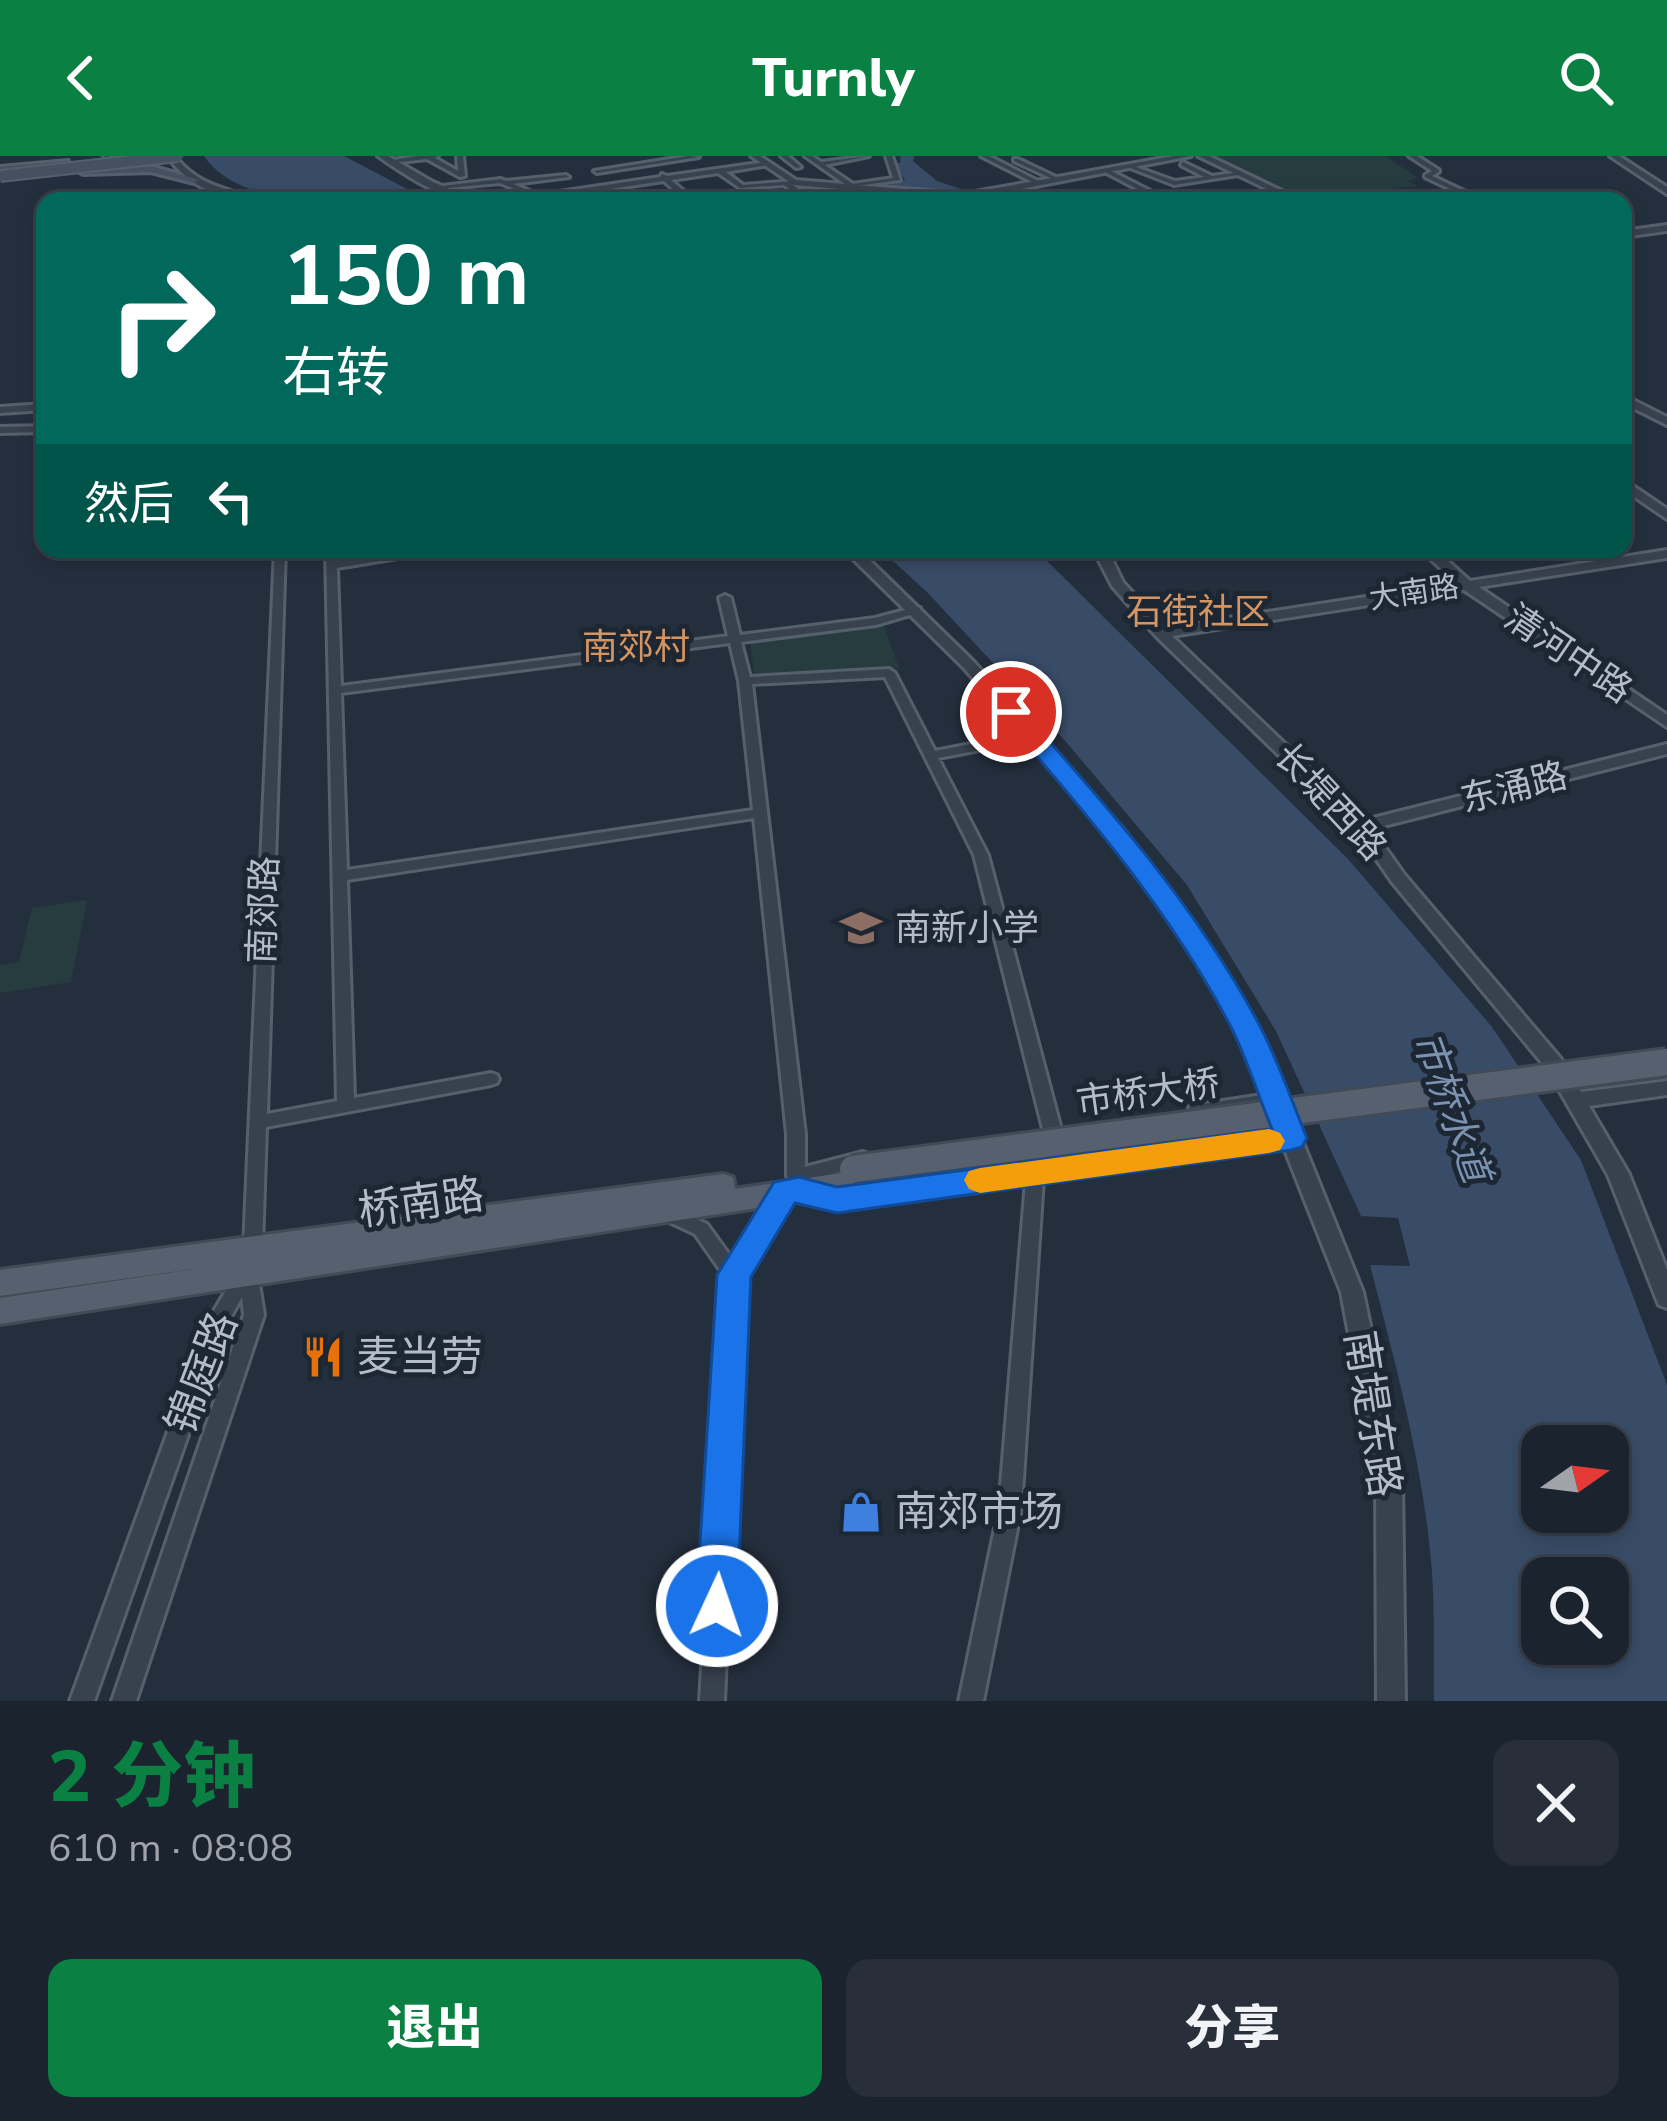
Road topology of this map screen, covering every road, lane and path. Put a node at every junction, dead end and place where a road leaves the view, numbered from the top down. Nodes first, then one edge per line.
1 (109, 156) edge
2 (131, 156) edge
3 (155, 156) edge
4 (430, 156) edge
5 (460, 156) edge
6 (756, 156) edge
7 (784, 156) edge
8 (808, 156) edge
9 (866, 156) edge
10 (889, 156) edge
11 (984, 156) edge
12 (1041, 156) edge
13 (1202, 156) edge
14 (1412, 156) edge
15 (1613, 156) edge
16 (178, 157) edge
17 (695, 157) edge
18 (387, 159) edge
19 (649, 160) edge
20 (1185, 160) edge
21 (86, 161) junction
22 (766, 164) junction
23 (820, 164) junction
24 (798, 167) dead end
25 (1131, 167) junction
26 (71, 171) junction
27 (597, 171) dead end
28 (717, 171) junction
29 (1107, 171) junction
30 (1241, 174) junction
31 (0, 175) edge
32 (566, 177) dead end
33 (664, 178) junction
34 (1211, 179) junction
35 (194, 180) junction
36 (1059, 181) junction
37 (506, 182) junction
38 (790, 183) junction
39 (1040, 184) junction
40 (853, 186) junction
41 (438, 187) junction
42 (602, 187) junction
43 (1667, 191) edge
44 (221, 192) edge
45 (238, 192) edge
46 (450, 192) edge
47 (521, 192) edge
48 (572, 192) edge
49 (610, 192) edge
50 (680, 192) edge
51 (800, 192) edge
52 (913, 192) edge
53 (999, 192) edge
54 (1148, 192) edge
55 (1279, 192) edge
56 (1461, 192) edge
57 (1667, 228) edge
58 (1632, 233) edge
59 (1632, 403) edge
60 (1667, 406) edge
61 (36, 408) edge
62 (0, 410) edge
63 (1651, 415) junction
64 (1632, 416) edge
65 (1667, 422) edge
66 (36, 432) edge
67 (0, 433) edge
68 (1632, 490) edge
69 (1667, 515) edge
70 (1667, 554) edge
71 (280, 558) edge
72 (332, 558) edge
73 (860, 558) edge
74 (1104, 558) edge
75 (1438, 558) edge
76 (1447, 558) edge
77 (1473, 585) junction
78 (725, 598) dead end
79 (916, 610) junction
80 (1161, 633) junction
81 (735, 634) junction
82 (745, 681) junction
83 (335, 686) junction
84 (1667, 712) edge
85 (1667, 722) edge
86 (1033, 736) junction
87 (1667, 749) edge
88 (932, 755) junction
89 (760, 813) junction
90 (1362, 826) junction
91 (340, 876) junction
92 (1667, 1050) edge
93 (1667, 1062) edge
94 (1554, 1064) junction
95 (1667, 1076) edge
96 (491, 1079) dead end
97 (1667, 1088) edge
98 (1276, 1099) junction
99 (1579, 1100) junction
100 (346, 1106) junction
101 (256, 1122) junction
102 (1053, 1133) junction
103 (1291, 1138) junction
104 (1035, 1173) junction
105 (854, 1175) junction
106 (793, 1185) junction
107 (660, 1211) junction
108 (251, 1259) junction
109 (734, 1275) junction
110 (0, 1283) edge
111 (1667, 1298) edge
112 (0, 1311) edge
113 (82, 1701) edge
114 (124, 1701) edge
115 (712, 1701) edge
116 (971, 1701) edge
117 (1390, 1701) edge

1 - 21 main road
2 - 21 main road
3 - 31 main road, bridge
4 - 5 street
4 - 18 street
6 - 22 street
7 - 24 street
8 - 23 street
9 - 23 street
10 - 40 street
11 - 39 street
12 - 36 street
13 - 30 street
14 - 56 street
15 - 43 street
16 - 26 main road
16 - 31 main road, bridge
16 - 35 street
16 - 45 street
17 - 19 street
17 - 28 street
18 - 41 street
19 - 27 street
19 - 33 street
20 - 25 street
20 - 34 street
21 - 31 main road
22 - 28 street
22 - 38 street
23 - 40 street
25 - 29 street
25 - 34 street
26 - 31 main road
26 - 35 main road
28 - 33 street
28 - 38 street
29 - 36 street
29 - 54 street
30 - 34 street
30 - 55 street
32 - 37 street
33 - 42 street
33 - 50 street
35 - 44 street
36 - 39 street
37 - 41 street
37 - 47 street
38 - 40 street
38 - 51 street
39 - 53 street
40 - 52 street
41 - 46 street
42 - 48 street
42 - 49 street
57 - 58 street
59 - 63 street
60 - 63 street
61 - 62 street
63 - 64 street
63 - 65 street
66 - 67 street
68 - 69 street
70 - 77 street, 大南路
71 - 101 street, 南郊路
72 - 83 street
73 - 79 street, 南堤东路
74 - 80 street, 长堤西路
75 - 77 street
76 - 77 street
77 - 80 street, 大南路
77 - 84 street, 清河中路
77 - 85 street, 清河中路
78 - 81 street
79 - 81 street
79 - 86 street, 南堤东路
80 - 90 street, 长堤西路
81 - 82 street
81 - 83 street
82 - 88 street
82 - 89 street
83 - 91 street
86 - 88 street
86 - 98 street, 南堤东路
87 - 90 street, 东涌路
88 - 102 street
89 - 91 street
89 - 106 street
90 - 94 street, 长堤西路
91 - 100 street
92 - 94 street
93 - 105 main road, 市桥大桥, bridge
94 - 99 street, 长堤西路
95 - 105 main road, 市桥大桥
96 - 100 street
97 - 99 street
98 - 102 street
98 - 103 street, 南堤东路
99 - 111 street, 长堤西路
100 - 101 street
101 - 108 street, 南郊路
102 - 106 street
103 - 104 street
103 - 117 street, 南堤东路
104 - 106 street
104 - 116 street
105 - 106 main road, 桥南路
106 - 107 main road, 桥南路
106 - 108 main road, 桥南路
106 - 109 street
107 - 108 main road, 桥南路
107 - 109 street
108 - 110 main road, 桥南路
108 - 112 main road, 桥南路
108 - 113 street, 锦庭路
108 - 114 street, 锦庭路
109 - 115 street

